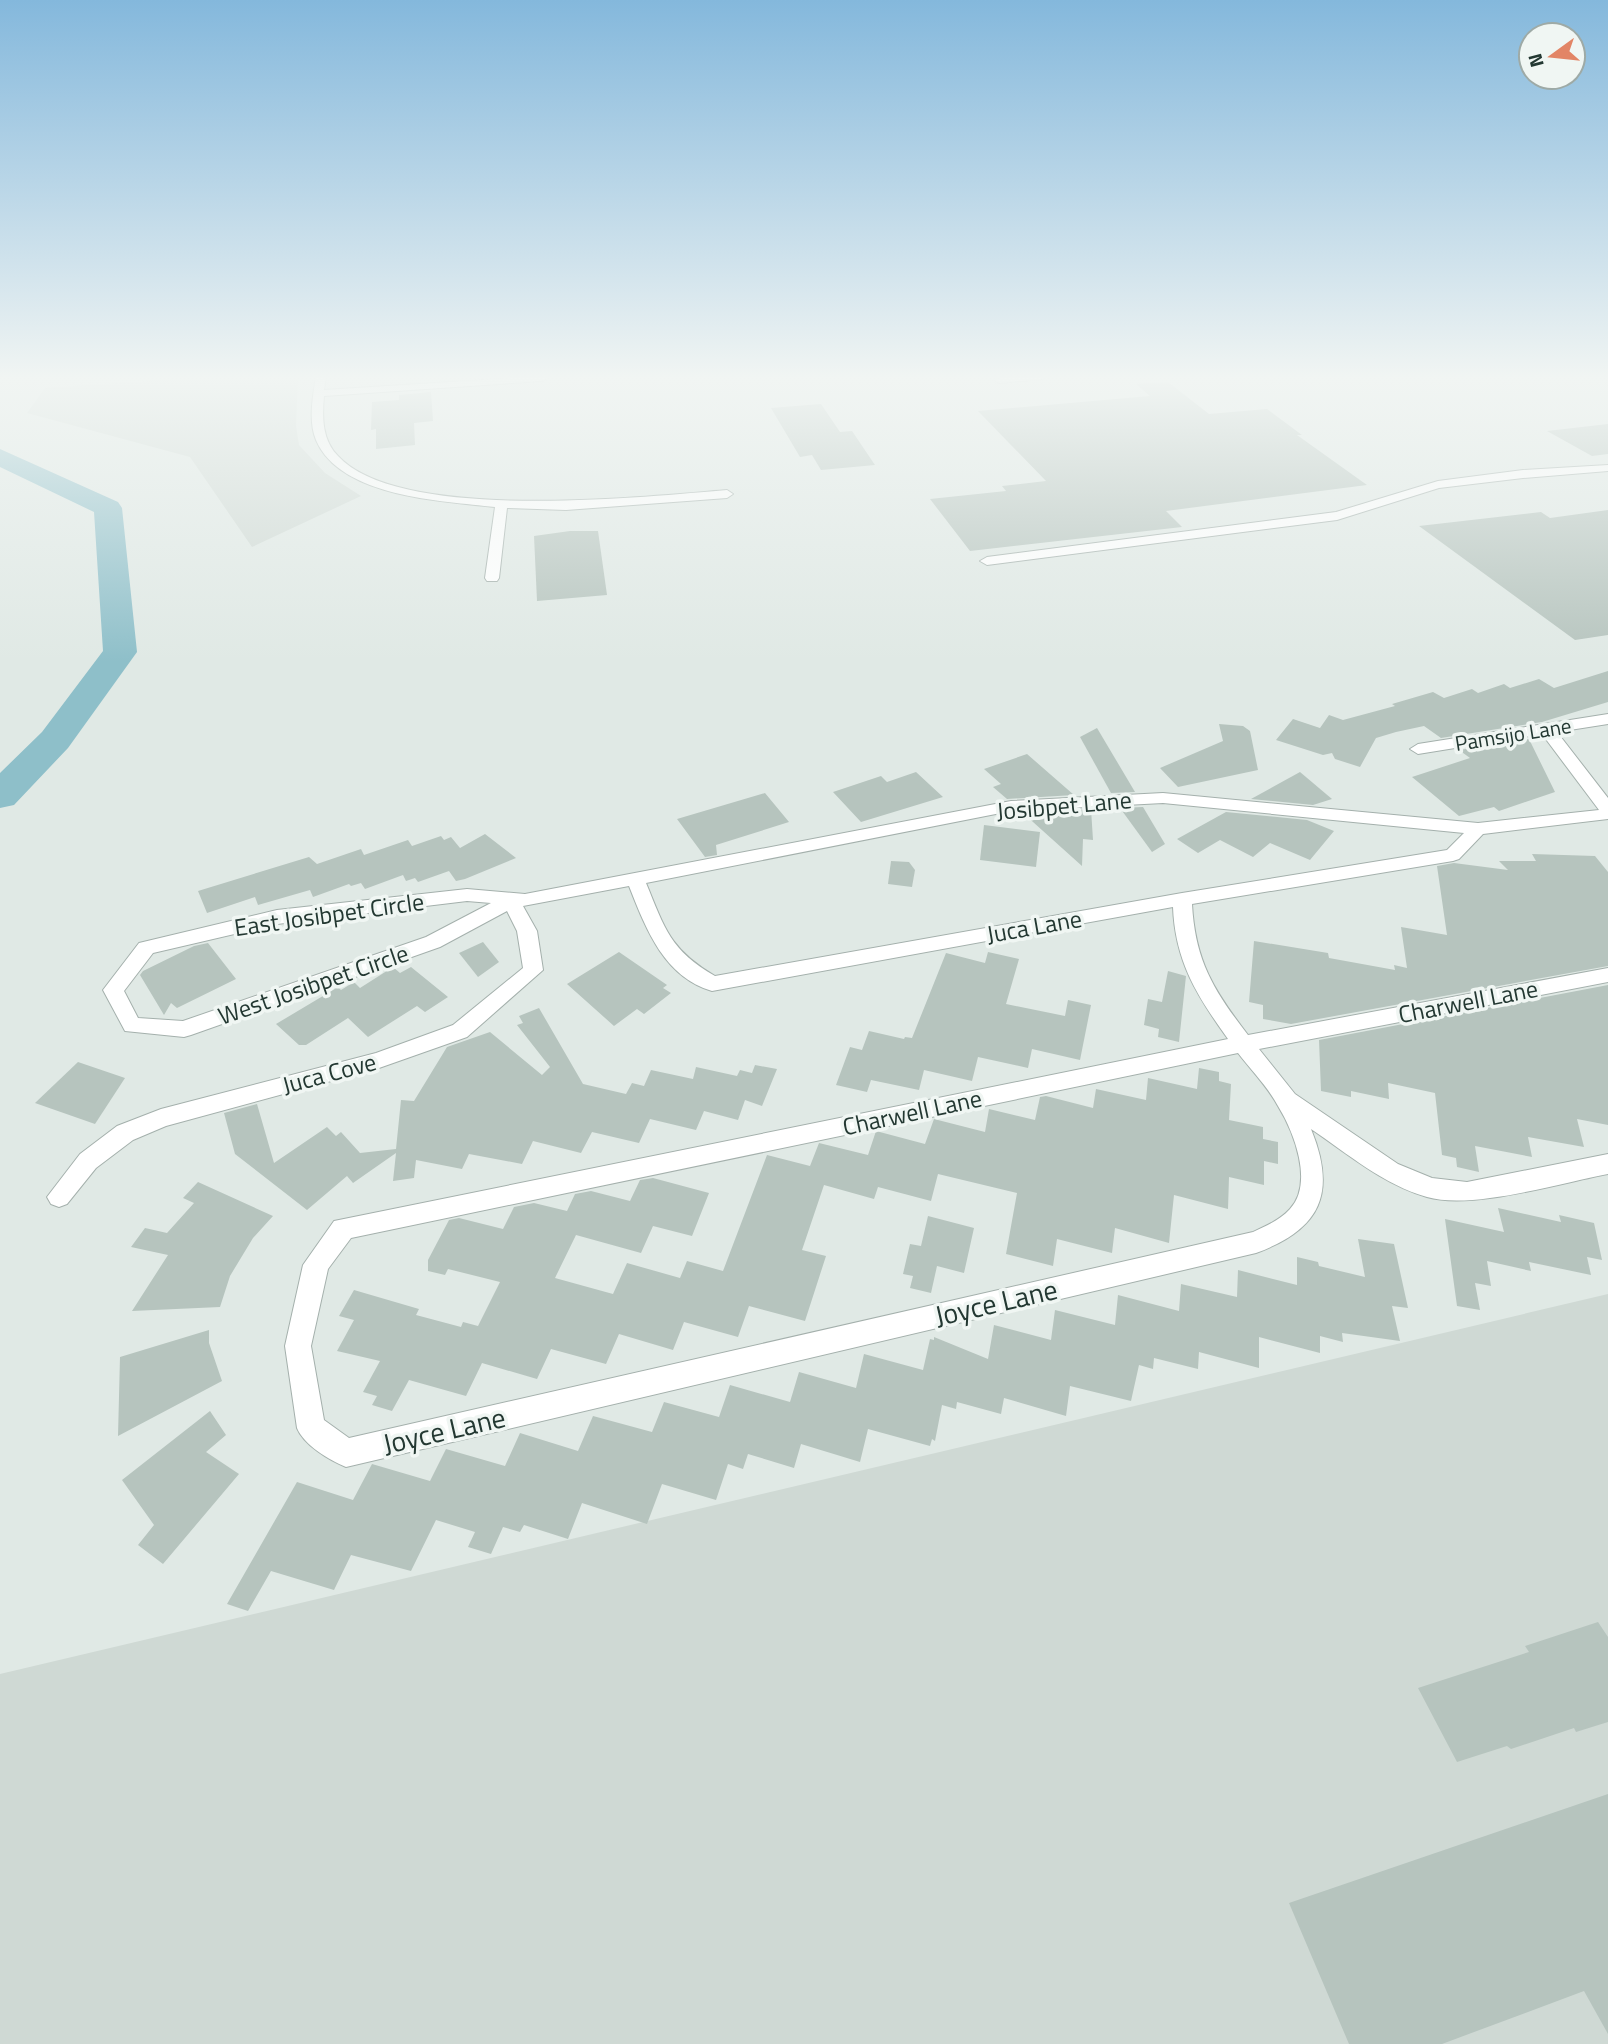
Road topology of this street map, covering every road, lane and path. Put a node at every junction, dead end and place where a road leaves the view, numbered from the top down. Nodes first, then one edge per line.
1 (353, 471) edge
2 (1560, 471) edge
3 (727, 494) dead end
4 (501, 504) junction
5 (987, 561) dead end
6 (492, 578) dead end
7 (1608, 719) edge
8 (1546, 729) junction
9 (1418, 749) dead end
10 (1608, 812) edge
11 (1478, 830) junction
12 (636, 880) junction
13 (1182, 899) junction
14 (518, 900) junction
15 (1608, 975) edge
16 (113, 990) joint
17 (1244, 1044) junction
18 (1287, 1100) junction
19 (1608, 1164) edge
20 (58, 1197) dead end
21 (298, 1346) joint

1 - 4 street
2 - 5 street
3 - 4 street
4 - 6 street
7 - 8 street, Pamsijo Lane
8 - 9 street, Pamsijo Lane
8 - 10 street
10 - 11 street, Josibpet Lane
11 - 12 street, Josibpet Lane
11 - 13 street, Juca Lane
12 - 13 street, Juca Lane
12 - 14 street, Josibpet Lane
13 - 17 street
14 - 16 street, East Josibpet Circle
14 - 16 street, West Josibpet Circle
14 - 20 street, Juca Cove
15 - 17 street, Charwell Lane
17 - 18 street
17 - 21 street, Charwell Lane
18 - 19 street
18 - 21 street, Joyce Lane

